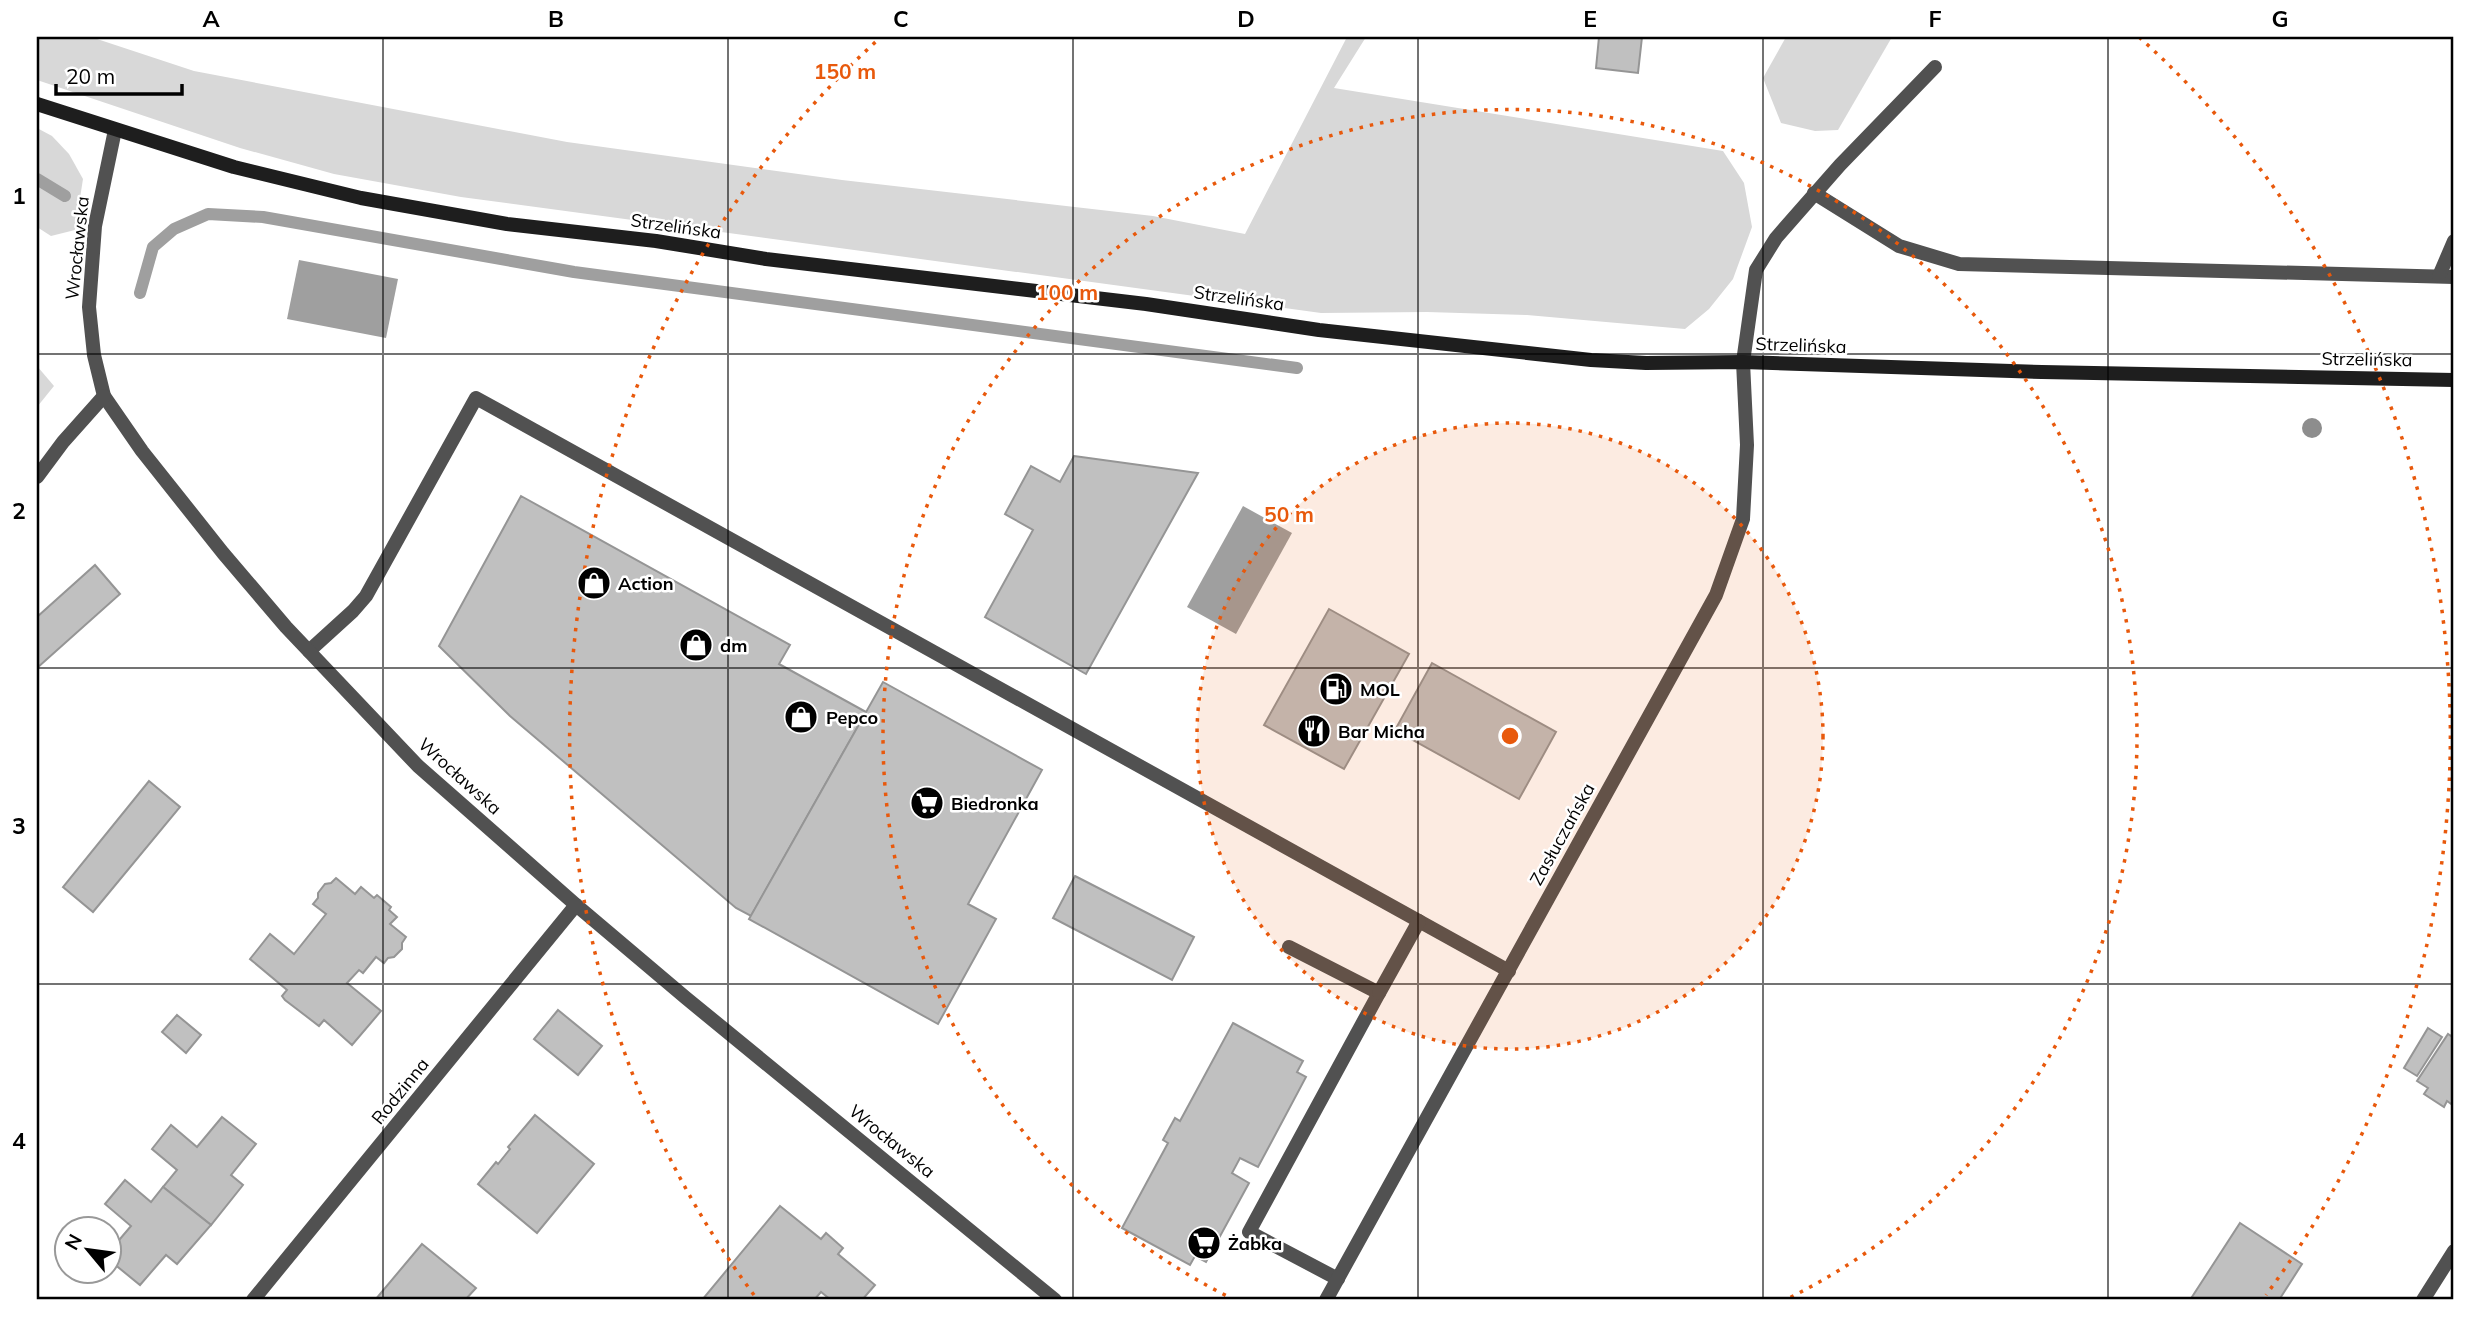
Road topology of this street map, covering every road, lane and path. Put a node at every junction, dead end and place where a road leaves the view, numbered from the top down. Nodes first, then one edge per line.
1 (1935, 67) dead end
2 (37, 104) edge
3 (115, 130) junction
4 (1814, 193) junction
5 (2454, 241) edge
6 (2447, 276) edge
7 (1743, 362) junction
8 (2454, 380) edge
9 (104, 396) junction
10 (37, 477) edge
11 (309, 651) junction
12 (576, 905) junction
13 (1419, 921) junction
14 (1289, 947) dead end
15 (1509, 971) junction
16 (1379, 993) junction
17 (2454, 1251) edge
18 (1338, 1279) junction
19 (253, 1300) edge
20 (1055, 1300) edge
21 (1326, 1300) edge
22 (2423, 1300) edge

1 - 4 street, Zasłuczańska
2 - 3 main road, Strzelińska
3 - 7 main road, Strzelińska
3 - 9 street, Wrocławska
4 - 6 street
4 - 7 street, Zasłuczańska
5 - 6 street
7 - 8 main road, Strzelińska
7 - 15 street, Zasłuczańska
9 - 10 street
9 - 11 street, Wrocławska
11 - 12 street, Wrocławska
11 - 13 street
12 - 19 street, Rodzinna
12 - 20 street, Wrocławska
13 - 15 street
13 - 16 street
14 - 16 street
15 - 18 street, Zasłuczańska
16 - 18 street
17 - 22 street
18 - 21 street, Zasłuczańska

